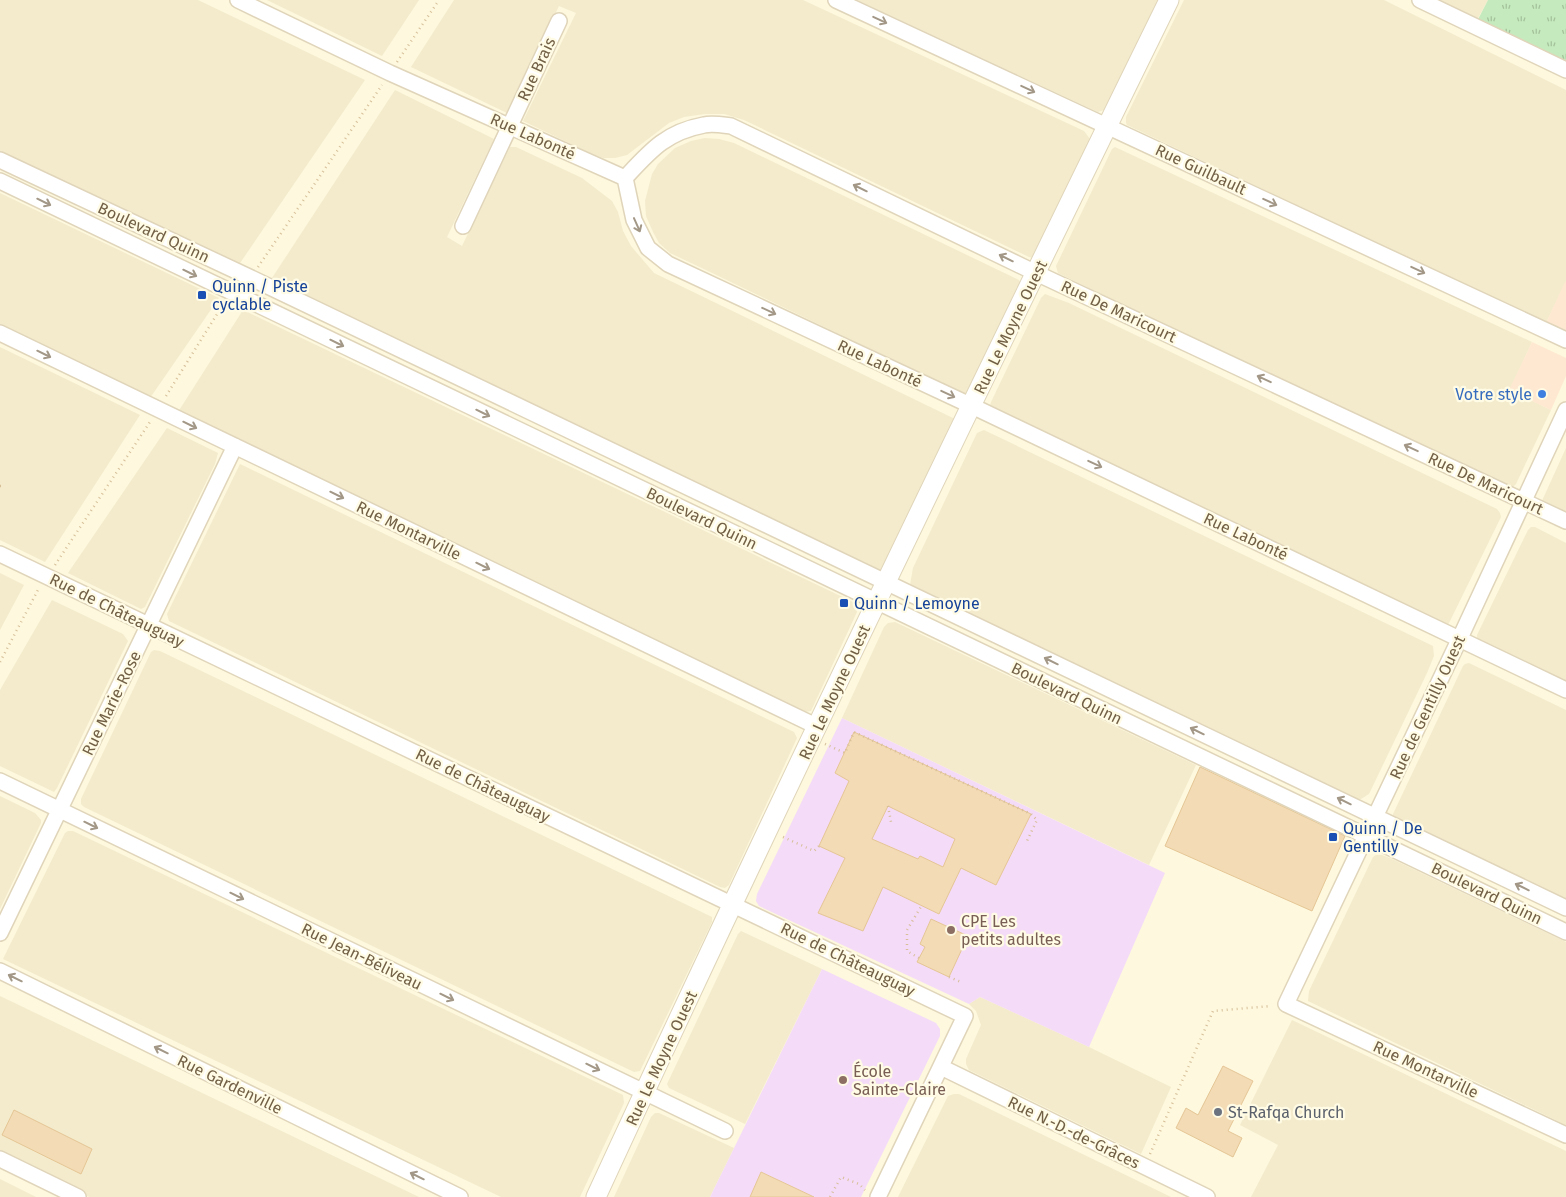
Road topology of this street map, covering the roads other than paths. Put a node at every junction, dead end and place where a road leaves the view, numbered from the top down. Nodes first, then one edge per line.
1 (238, 0) edge
2 (836, 0) edge
3 (1169, 0) edge
4 (1420, 0) edge
5 (559, 21) dead end
6 (1566, 70) edge
7 (510, 126) junction
8 (1108, 126) junction
9 (0, 160) edge
10 (625, 178) junction
11 (0, 181) edge
12 (463, 226) dead end
13 (1036, 273) junction
14 (0, 333) edge
15 (1566, 340) edge
16 (972, 406) junction
17 (1566, 410) edge
18 (578, 434) junction
19 (235, 446) junction
20 (568, 454) junction
21 (1523, 500) junction
22 (1566, 521) edge
23 (0, 554) edge
24 (886, 582) junction
25 (876, 601) junction
26 (149, 625) junction
27 (1460, 638) junction
28 (1566, 690) edge
29 (815, 732) junction
30 (0, 781) edge
31 (60, 810) junction
32 (1376, 817) junction
33 (1366, 836) junction
34 (732, 904) junction
35 (1566, 908) edge
36 (1566, 932) edge
37 (0, 933) edge
38 (0, 971) edge
39 (1286, 1004) joint
40 (940, 1067) junction
41 (644, 1092) junction
42 (725, 1131) dead end
43 (1566, 1135) edge
44 (0, 1159) edge
45 (872, 1194) edge
46 (78, 1197) edge
47 (460, 1197) edge
48 (596, 1197) edge
49 (1206, 1197) edge

1 - 7 street, Rue Labonté
2 -> 8 street, Rue Guilbault
3 - 8 street, Rue Le Moyne Ouest
4 - 6 street
5 - 7 street, Rue Brais
7 - 10 street, Rue Labonté
7 - 12 street, Rue Brais
8 - 13 street, Rue Le Moyne Ouest
8 -> 15 street, Rue Guilbault
9 - 18 street, Boulevard Quinn
13 -> 10 street, Rue De Maricourt
10 -> 16 street, Rue Labonté
11 -> 20 street, Boulevard Quinn
13 - 16 street, Rue Le Moyne Ouest
21 -> 13 street, Rue De Maricourt
14 -> 19 street, Rue Montarville
16 - 24 street, Rue Le Moyne Ouest
16 -> 27 street, Rue Labonté
17 - 21 street, Rue de Gentilly Ouest
18 - 20 street
18 - 24 street, Boulevard Quinn
19 - 26 street, Rue Marie-Rose
19 -> 29 street, Rue Montarville
20 - 25 street, Boulevard Quinn
21 - 22 street, Rue De Maricourt
21 - 27 street, Rue de Gentilly Ouest
23 - 26 street, Rue de Châteauguay
24 - 25 street, Rue Le Moyne Ouest
32 -> 24 street, Boulevard Quinn
25 - 29 street, Rue Le Moyne Ouest
25 - 33 street, Boulevard Quinn
26 - 31 street, Rue Marie-Rose
26 - 34 street, Rue de Châteauguay
27 - 28 street, Rue Labonté
27 - 32 street, Rue de Gentilly Ouest
29 - 34 street, Rue Le Moyne Ouest
30 - 31 street, Rue Jean-Béliveau
31 - 37 street, Rue Marie-Rose
31 -> 41 street, Rue Jean-Béliveau
32 - 33 street, Rue de Gentilly Ouest
35 -> 32 street, Boulevard Quinn
33 - 36 street, Boulevard Quinn
33 - 39 street, Rue de Gentilly Ouest
34 - 40 street, Rue de Châteauguay
34 - 41 street, Rue Le Moyne Ouest
47 -> 38 street, Rue Gardenville
39 - 43 street, Rue Montarville
40 - 45 street
40 - 49 street, Rue N.-D.-de-Grâces
41 - 42 street, Rue Jean-Béliveau
41 - 48 street, Rue Le Moyne Ouest
44 - 46 street

